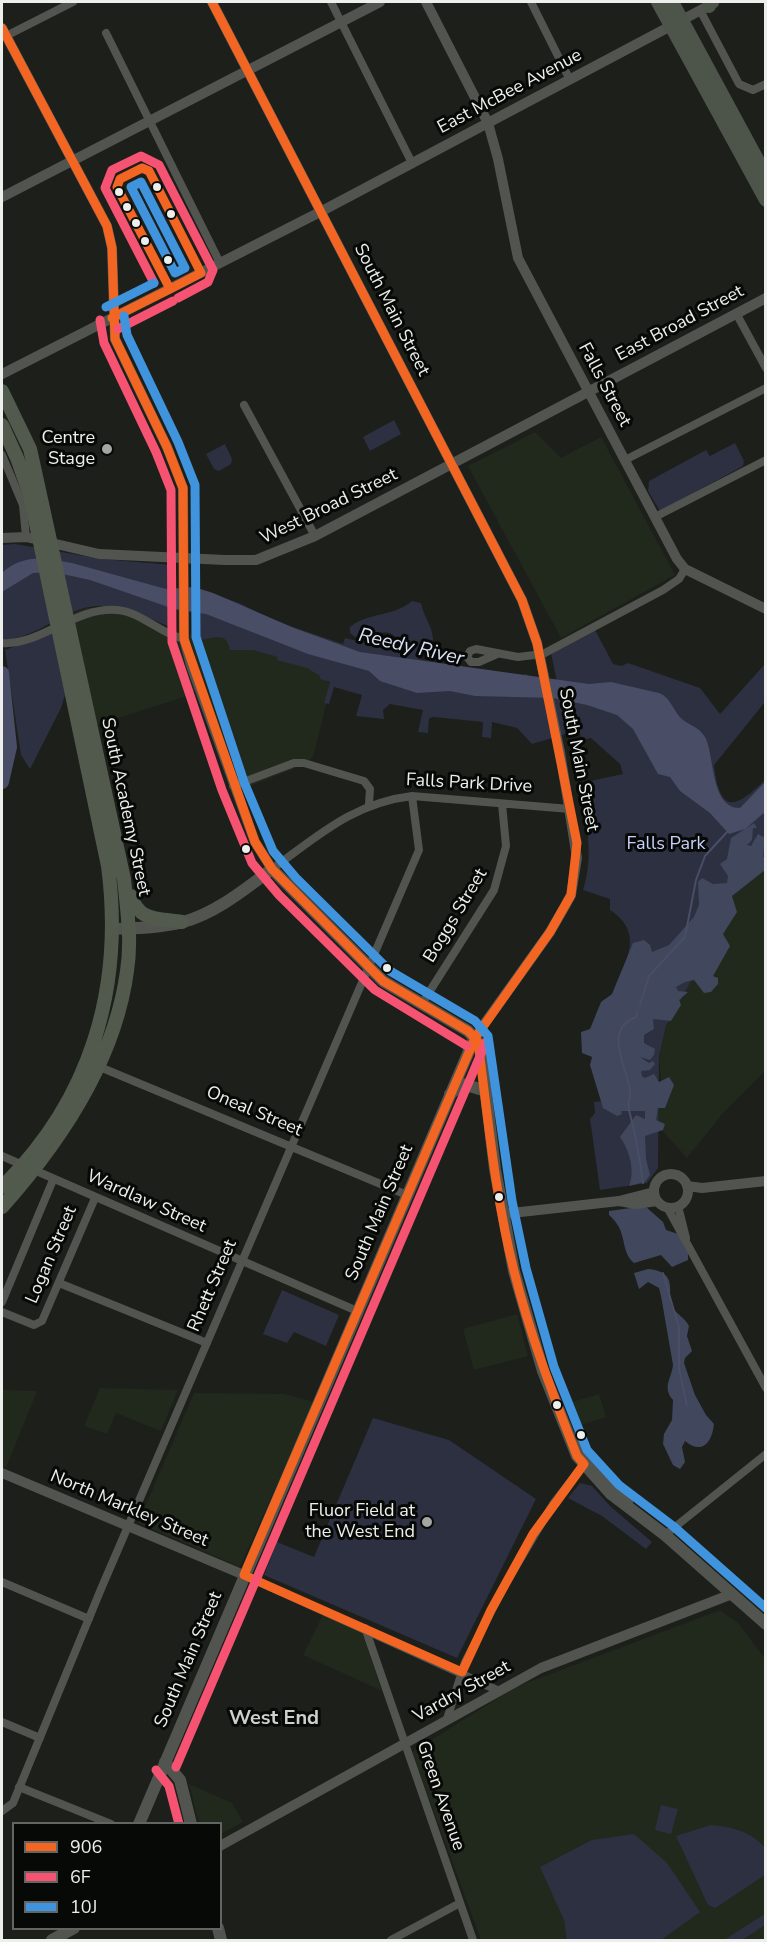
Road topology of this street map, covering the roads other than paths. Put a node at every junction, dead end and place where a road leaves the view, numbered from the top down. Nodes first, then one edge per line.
1 (73, 2) edge
2 (212, 2) edge
3 (331, 2) edge
4 (380, 2) edge
5 (426, 2) edge
6 (531, 2) edge
7 (658, 2) edge
8 (672, 2) edge
9 (709, 5) edge
10 (342, 22) junction
11 (4, 32) edge
12 (106, 33) dead end
13 (247, 72) junction
14 (570, 80) junction
15 (765, 84) edge
16 (149, 122) junction
17 (488, 123) junction
18 (72, 161) junction
19 (412, 163) junction
20 (765, 176) edge
21 (2, 197) edge
22 (765, 200) edge
23 (320, 212) junction
24 (220, 263) junction
25 (765, 298) edge
26 (736, 313) junction
27 (112, 318) junction
28 (765, 368) edge
29 (2, 374) edge
30 (765, 388) edge
31 (2, 391) edge
32 (588, 392) junction
33 (244, 405) dead end
34 (2, 425) edge
35 (2, 455) edge
36 (625, 460) junction
37 (765, 460) edge
38 (451, 464) junction
39 (655, 517) junction
40 (40, 520) junction
41 (315, 536) junction
42 (26, 537) junction
43 (2, 538) edge
44 (185, 558) junction
45 (685, 569) junction
46 (765, 609) edge
47 (184, 639) junction
48 (6, 644) edge
49 (497, 654) dead end
50 (97, 784) junction
51 (233, 786) junction
52 (412, 796) junction
53 (369, 804) junction
54 (502, 804) junction
55 (570, 809) junction
56 (272, 869) junction
57 (123, 879) junction
58 (182, 922) junction
59 (129, 928) junction
60 (113, 929) junction
61 (368, 968) junction
62 (421, 1005) junction
63 (475, 1037) junction
64 (93, 1064) junction
65 (486, 1091) junction
66 (449, 1095) junction
67 (291, 1146) junction
68 (2, 1156) edge
69 (27, 1169) junction
70 (53, 1180) junction
71 (765, 1181) edge
72 (687, 1186) junction
73 (2, 1187) edge
74 (702, 1188) junction
75 (407, 1195) junction
76 (655, 1196) junction
77 (95, 1198) junction
78 (677, 1204) junction
79 (2, 1206) edge
80 (503, 1214) junction
81 (242, 1262) junction
82 (59, 1283) junction
83 (2, 1302) edge
84 (357, 1311) junction
85 (2, 1312) edge
86 (207, 1343) junction
87 (765, 1388) edge
88 (571, 1438) junction
89 (765, 1454) edge
90 (584, 1464) junction
91 (2, 1473) edge
92 (628, 1504) junction
93 (129, 1527) junction
94 (665, 1535) junction
95 (244, 1575) junction
96 (2, 1582) edge
97 (732, 1594) junction
98 (89, 1619) junction
99 (765, 1624) edge
100 (365, 1628) junction
101 (462, 1672) junction
102 (497, 1690) junction
103 (447, 1719) junction
104 (2, 1722) edge
105 (39, 1738) junction
106 (404, 1743) junction
107 (165, 1762) junction
108 (19, 1787) junction
109 (2, 1811) edge
110 (106, 1822) edge
111 (140, 1822) edge
112 (190, 1822) edge
113 (222, 1845) edge
114 (460, 1903) junction
115 (72, 1930) edge
116 (53, 1940) edge
117 (391, 1941) edge
118 (474, 1941) edge

1 - 11 street
2 - 13 street, South Main Street
3 - 10 street
4 - 10 street
5 - 17 street, Falls Street
6 - 14 street
7 - 22 main road
8 - 20 main road
9 - 14 street, East McBee Avenue
9 - 15 street
10 - 13 street
10 - 19 street
11 - 18 street
12 - 16 street
13 - 16 street
13 - 23 street, South Main Street
14 - 17 street, East McBee Avenue
16 - 18 street
16 - 24 street
17 - 19 street, East McBee Avenue
17 - 32 street, Falls Street
18 - 21 street
18 - 27 street
19 - 23 street, East McBee Avenue
23 - 24 street, East McBee Avenue
23 - 38 street, South Main Street
24 - 27 street, East McBee Avenue
25 - 26 street, East Broad Street
26 - 28 street
26 - 32 street, East Broad Street
27 - 29 street, East McBee Avenue
27 - 44 street
30 - 36 street
31 - 40 highway, South Academy Street
32 - 36 street, Falls Street
32 - 38 street, East Broad Street
33 - 41 street
34 - 40 highway, South Academy Street
35 - 42 street
36 - 39 street, Falls Street
37 - 39 street
38 - 41 street, West Broad Street
38 - 55 street, South Main Street
39 - 45 street, Falls Street
40 - 50 highway, South Academy Street
41 - 44 street, West Broad Street
42 - 43 street, West Broad Street
42 - 44 street, West Broad Street
44 - 47 street
45 - 46 street
45 - 49 street
47 - 48 street
47 - 51 street
50 - 57 highway, South Academy Street
50 - 60 highway, South Academy Street
51 - 53 street
51 - 56 street
52 - 53 street, Falls Park Drive
52 - 54 street, Falls Park Drive
52 - 61 street, Rhett Street
53 - 56 street, Falls Park Drive
54 - 55 street, Falls Park Drive
54 - 62 street, Boggs Street
55 - 63 street, South Main Street
56 - 58 main road, Falls Park Drive
56 - 61 main road
57 - 58 highway
57 - 59 highway, South Academy Street
58 - 59 main road, Falls Park Drive
59 - 60 main road, Falls Park Drive
59 - 64 highway, South Academy Street
60 - 64 highway, South Academy Street
61 - 62 main road
61 - 67 street, Rhett Street
62 - 63 main road
63 - 65 main road
63 - 66 main road, South Main Street
64 - 67 street, Oneal Street
64 - 69 highway, South Academy Street
65 - 66 main road
65 - 80 main road
66 - 75 main road, South Main Street
67 - 75 street, Oneal Street
67 - 81 street, Rhett Street
68 - 69 street, Wardlaw Street
69 - 70 street, Wardlaw Street
69 - 73 highway, South Academy Street
69 - 79 highway, South Academy Street
70 - 77 street, Wardlaw Street
70 - 83 street
71 - 74 street
72 - 74 street
72 - 76 street
72 - 78 street
74 - 78 street
75 - 84 main road, South Main Street
76 - 78 street
76 - 80 street
77 - 81 street, Wardlaw Street
77 - 82 street, Logan Street
78 - 87 street
80 - 88 main road
81 - 84 street, Wardlaw Street
81 - 86 street, Rhett Street
82 - 85 street, Logan Street
82 - 86 street
84 - 95 main road, South Main Street
86 - 93 street, Rhett Street
88 - 90 main road
88 - 92 main road
89 - 94 street
90 - 92 main road
90 - 101 street
91 - 93 street, North Markley Street
92 - 94 main road
93 - 95 street, North Markley Street
93 - 98 street, Rhett Street
94 - 97 main road
95 - 100 street
95 - 107 main road, South Main Street
96 - 98 street
97 - 99 main road
97 - 102 street, Vardry Street
98 - 105 street, Rhett Street
100 - 101 street
100 - 106 street, Green Avenue
101 - 102 street
101 - 103 street
102 - 103 street, Vardry Street
103 - 106 street, Vardry Street
104 - 105 street
105 - 108 street, Rhett Street
106 - 113 street, Vardry Street
106 - 114 street, Green Avenue
107 - 111 main road, South Main Street
107 - 112 main road
108 - 109 street, Rhett Street
108 - 110 street
114 - 117 street
114 - 118 street, Green Avenue
115 - 116 main road

